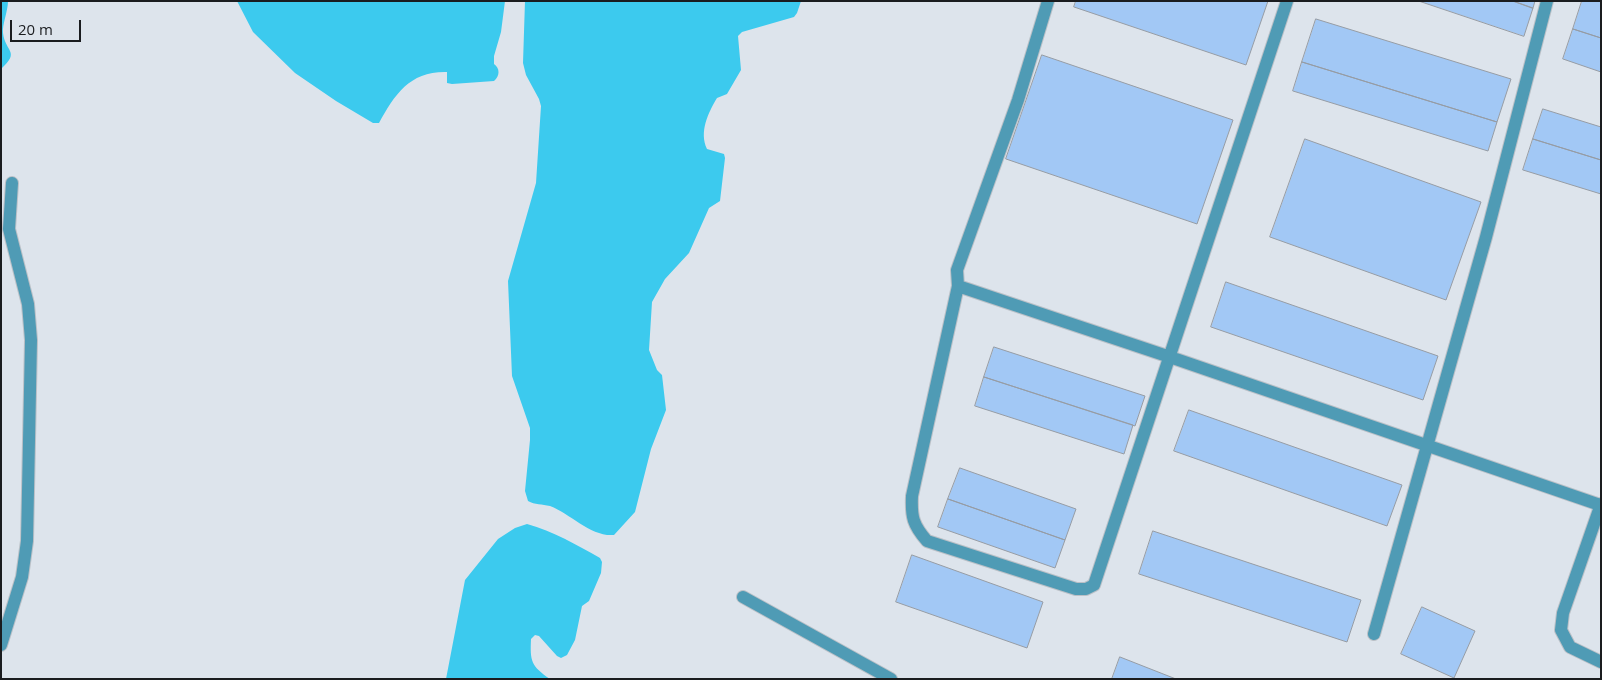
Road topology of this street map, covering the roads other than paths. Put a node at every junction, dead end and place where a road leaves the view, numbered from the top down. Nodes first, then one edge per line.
1 (1048, 1) edge
2 (1287, 1) edge
3 (1547, 1) edge
4 (12, 183) dead end
5 (958, 286) junction
6 (1170, 357) junction
7 (1427, 446) junction
8 (1601, 505) edge
9 (743, 596) dead end
10 (1374, 634) dead end
11 (1, 645) edge
12 (1601, 662) edge
13 (891, 679) edge

1 - 5 street
2 - 6 street
3 - 7 street
4 - 11 street
5 - 6 street
5 - 6 street
6 - 7 street
7 - 8 street
7 - 10 street
8 - 12 street
9 - 13 street

